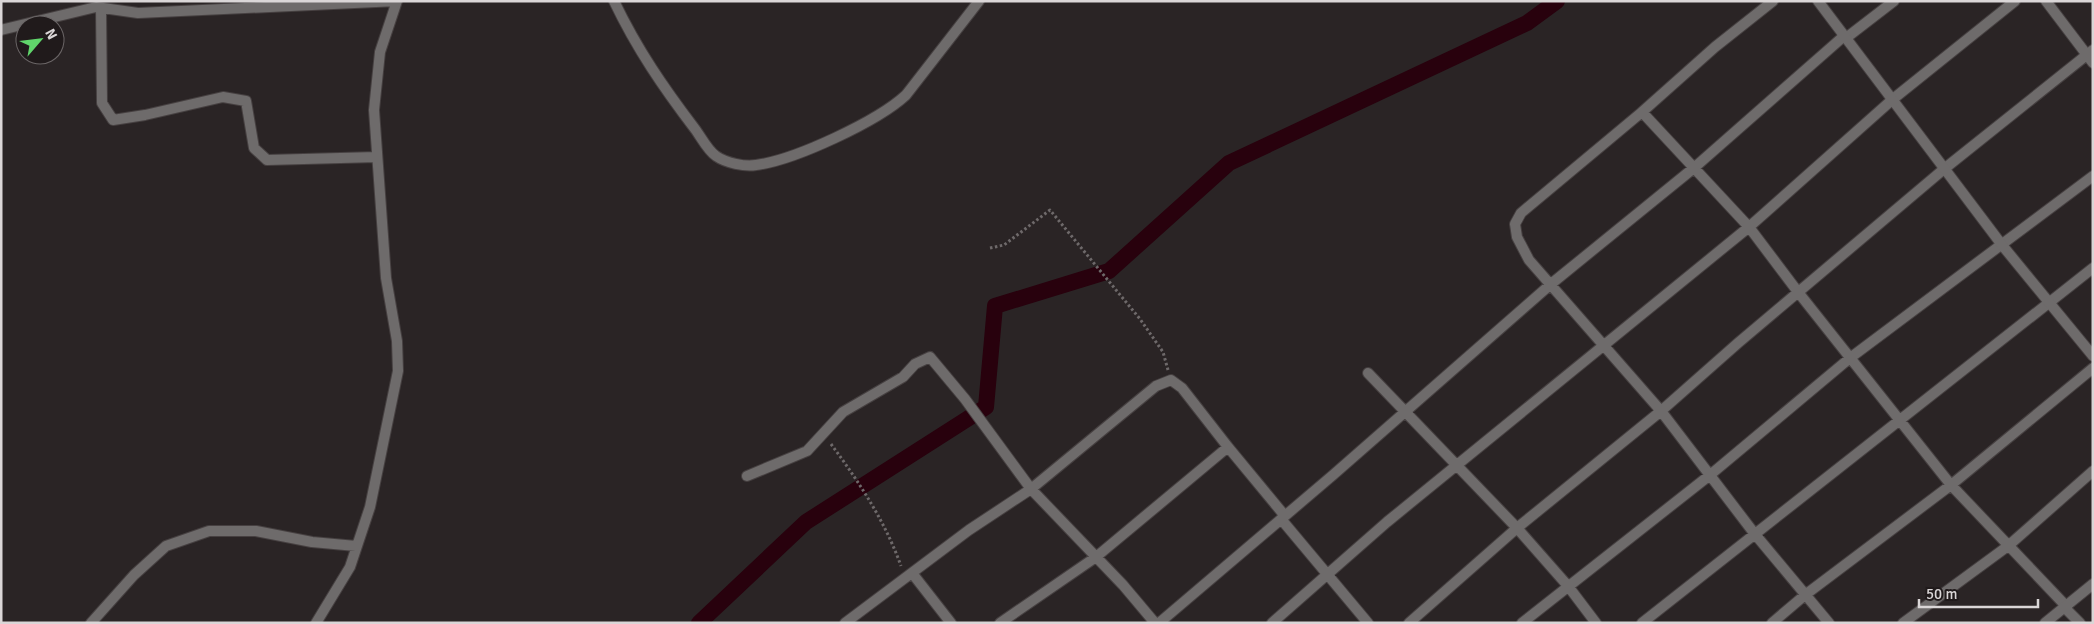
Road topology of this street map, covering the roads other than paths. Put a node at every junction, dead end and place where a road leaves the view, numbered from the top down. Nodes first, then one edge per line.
1 (397, 1) edge
2 (614, 1) edge
3 (979, 1) edge
4 (1773, 1) edge
5 (1818, 1) edge
6 (1894, 1) edge
7 (2016, 1) edge
8 (2046, 1) edge
9 (96, 5) edge
10 (1, 30) edge
11 (1845, 37) junction
12 (2091, 56) edge
13 (1893, 99) junction
14 (1642, 112) junction
15 (377, 157) junction
16 (1694, 167) junction
17 (1944, 169) junction
18 (2093, 176) edge
19 (1749, 227) junction
20 (2002, 245) junction
21 (2093, 268) edge
22 (1551, 284) junction
23 (1798, 292) junction
24 (2049, 302) junction
25 (1606, 345) junction
26 (2093, 356) edge
27 (1850, 358) junction
28 (2093, 368) edge
29 (1368, 373) dead end
30 (1406, 411) junction
31 (1661, 411) junction
32 (1899, 420) junction
33 (1228, 447) junction
34 (1457, 465) junction
35 (2093, 471) edge
36 (1710, 475) junction
37 (747, 476) dead end
38 (1951, 485) junction
39 (1030, 489) junction
40 (1283, 517) junction
41 (1517, 528) junction
42 (1754, 533) junction
43 (356, 546) junction
44 (2008, 546) junction
45 (1096, 557) junction
46 (1328, 574) junction
47 (909, 575) junction
48 (2093, 584) edge
49 (1568, 586) junction
50 (1805, 595) junction
51 (2065, 606) junction
52 (91, 623) edge
53 (316, 623) edge
54 (845, 623) edge
55 (951, 623) edge
56 (1000, 623) edge
57 (1157, 623) edge
58 (1272, 623) edge
59 (1368, 623) edge
60 (1409, 623) edge
61 (1522, 623) edge
62 (1596, 623) edge
63 (1642, 623) edge
64 (1772, 623) edge
65 (1828, 623) edge
66 (1904, 623) edge
67 (2045, 623) edge
68 (2080, 623) edge

1 - 9 street
1 - 15 street
2 - 3 street
4 - 14 street
5 - 11 street
6 - 11 street
7 - 13 street
8 - 12 street
9 - 10 street
9 - 15 street
11 - 13 street
11 - 16 street
12 - 17 street
13 - 17 street
13 - 19 street
14 - 16 street
14 - 22 street
15 - 43 street
16 - 19 street
16 - 22 street
17 - 20 street
17 - 23 street
18 - 20 street
19 - 23 street
19 - 25 street
20 - 24 street
20 - 27 street
21 - 24 street
22 - 25 street
22 - 30 street
23 - 27 street
23 - 31 street
24 - 26 street
24 - 32 street
25 - 31 street
25 - 34 street
27 - 32 street
27 - 36 street
28 - 38 street
29 - 30 street
30 - 34 street
30 - 40 street
31 - 36 street
31 - 41 street
32 - 38 street
32 - 42 street
33 - 39 street
33 - 40 street
33 - 45 street
34 - 41 street
34 - 46 street
35 - 44 street
36 - 42 street
36 - 49 street
37 - 39 street
38 - 44 street
38 - 50 street
39 - 45 street
39 - 47 street
40 - 46 street
40 - 57 street
41 - 49 street
41 - 60 street
42 - 50 street
42 - 63 street
43 - 52 street
43 - 53 street
44 - 51 street
44 - 66 street
45 - 56 street
45 - 57 street
46 - 58 street
46 - 59 street
47 - 54 street
47 - 55 street
48 - 51 street
49 - 61 street
49 - 62 street
50 - 64 street
50 - 65 street
51 - 67 street
51 - 68 street

